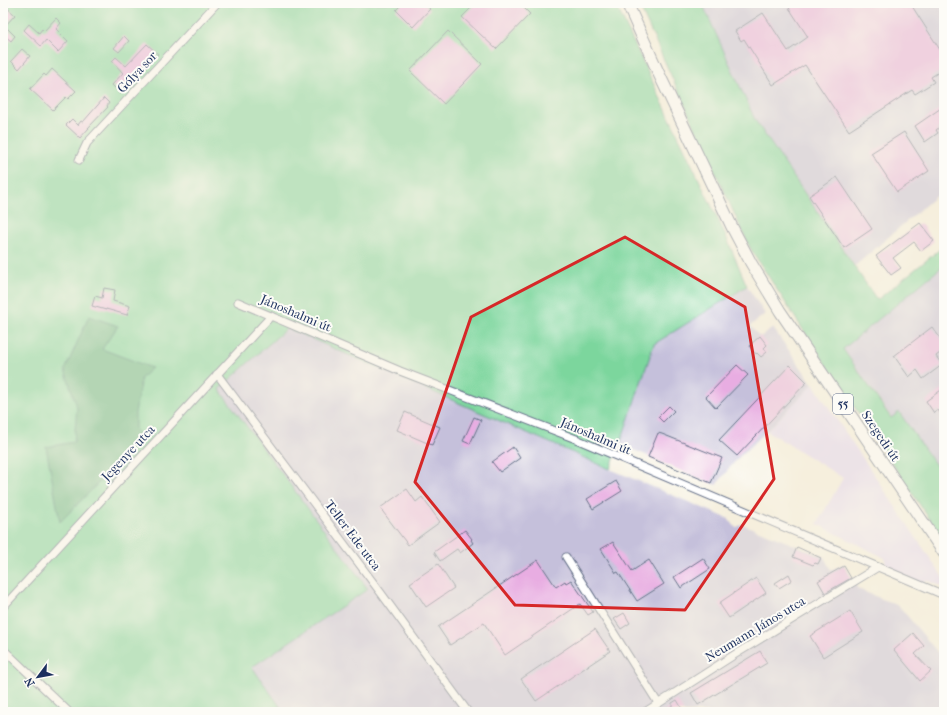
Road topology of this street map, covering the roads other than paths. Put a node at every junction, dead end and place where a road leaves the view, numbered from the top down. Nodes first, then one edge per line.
1 (217, 3) edge
2 (627, 3) edge
3 (79, 160) dead end
4 (238, 302) dead end
5 (271, 316) junction
6 (217, 374) junction
7 (944, 553) edge
8 (566, 557) dead end
9 (878, 567) junction
10 (944, 595) edge
11 (3, 607) edge
12 (3, 649) edge
13 (658, 703) junction
14 (69, 712) edge
15 (468, 712) edge
16 (646, 712) edge

1 - 3 street, Gólya sor
2 - 7 main road, Szegedi út / 55
4 - 5 street, Jánoshalmi út
5 - 6 street, Jegenye utca
5 - 9 street, Jánoshalmi út
6 - 11 street, Jegenye utca
6 - 15 street, Teller Ede utca
8 - 13 street
9 - 10 street, Jánoshalmi út
9 - 13 street, Neumann János utca
12 - 14 street
13 - 16 street, Neumann János utca

